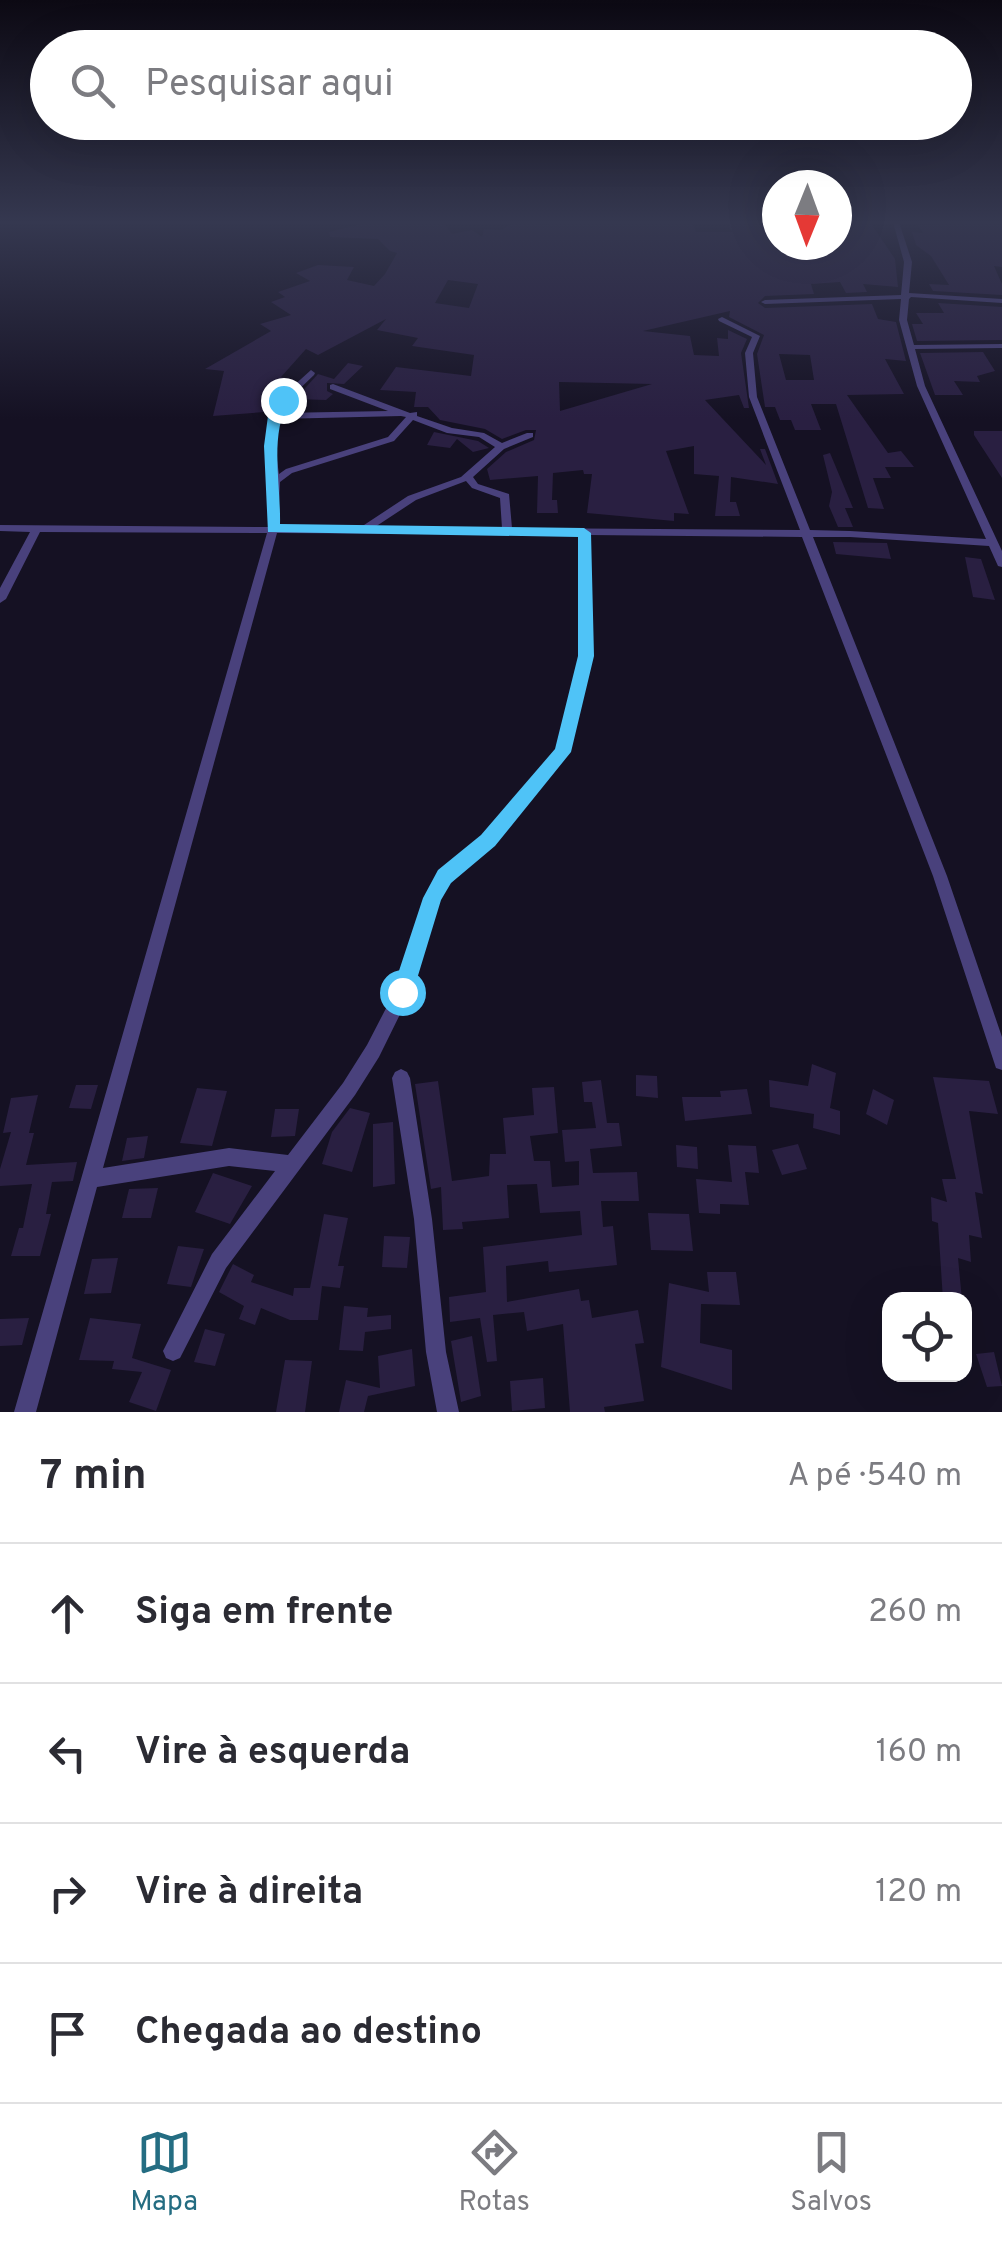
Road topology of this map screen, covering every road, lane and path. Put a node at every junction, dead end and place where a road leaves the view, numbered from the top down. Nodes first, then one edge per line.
1 (908, 288) edge
2 (908, 296) junction
3 (1002, 301) edge
4 (765, 302) dead end
5 (722, 319) dead end
6 (1002, 346) edge
7 (910, 347) junction
8 (311, 373) dead end
9 (333, 386) dead end
10 (411, 413) junction
11 (274, 416) junction
12 (530, 435) dead end
13 (501, 447) junction
14 (467, 476) junction
15 (275, 481) junction
16 (0, 528) edge
17 (273, 528) junction
18 (36, 530) junction
19 (363, 530) junction
20 (508, 532) junction
21 (584, 533) junction
22 (808, 534) junction
23 (991, 543) junction
24 (1002, 563) edge
25 (0, 598) edge
26 (1002, 1062) edge
27 (402, 1078) dead end
28 (291, 1164) junction
29 (89, 1179) junction
30 (173, 1352) dead end
31 (24, 1412) edge
32 (448, 1412) edge

1 - 2 street
2 - 3 street
2 - 4 street
2 - 7 street
5 - 22 street
6 - 7 street
7 - 23 street
8 - 11 street
9 - 10 street
10 - 11 street
10 - 13 street
10 - 15 street
11 - 15 street
12 - 13 street
13 - 14 street
14 - 19 street
14 - 20 street
15 - 17 street
16 - 18 street
17 - 18 street
17 - 19 street
17 - 29 street
18 - 25 street
19 - 20 street
20 - 21 street
21 - 22 street
21 - 28 street
22 - 23 street
22 - 26 street
23 - 24 street
27 - 32 street
28 - 29 street
28 - 30 street
29 - 31 street

